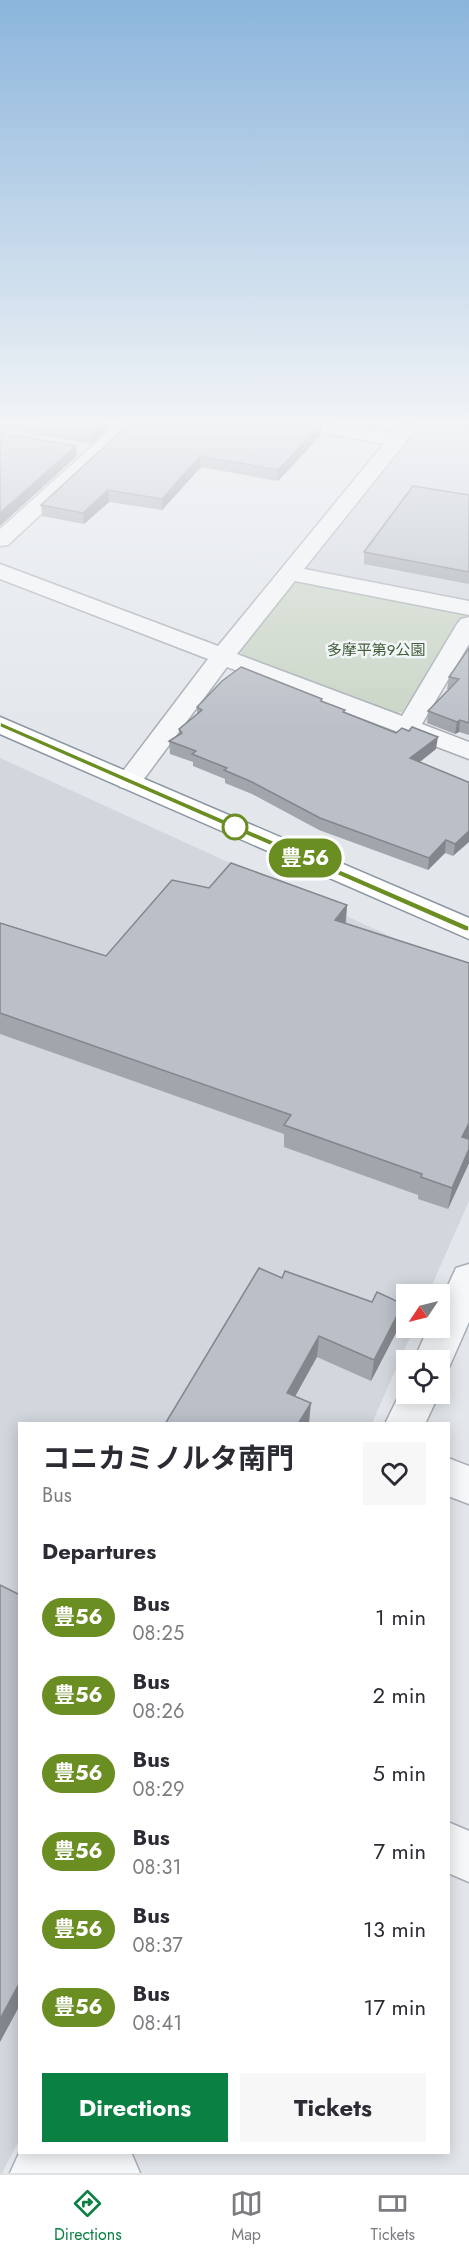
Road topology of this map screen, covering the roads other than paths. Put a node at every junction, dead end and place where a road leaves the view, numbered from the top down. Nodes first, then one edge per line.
1 (16, 525) edge
2 (328, 525) edge
3 (0, 540) edge
4 (0, 572) edge
5 (290, 573) junction
6 (469, 608) edge
7 (469, 624) edge
8 (222, 657) junction
9 (0, 725) edge
10 (408, 727) junction
11 (469, 751) edge
12 (129, 781) junction
13 (469, 929) edge
14 (469, 1279) edge
15 (437, 1350) edge
16 (414, 1404) edge
17 (406, 1422) edge
18 (450, 1477) edge
19 (469, 1485) edge
20 (450, 1847) edge
21 (469, 1857) edge
22 (48, 2154) edge
23 (83, 2154) edge
24 (39, 2173) edge
25 (112, 2173) edge

1 - 3 street
2 - 5 street
4 - 8 street
5 - 6 street
5 - 8 street
7 - 10 street
8 - 10 street
8 - 12 street
9 - 12 main road
10 - 11 street
12 - 13 main road
14 - 15 street
16 - 17 street
18 - 19 street
20 - 21 street
22 - 24 street
23 - 25 street

